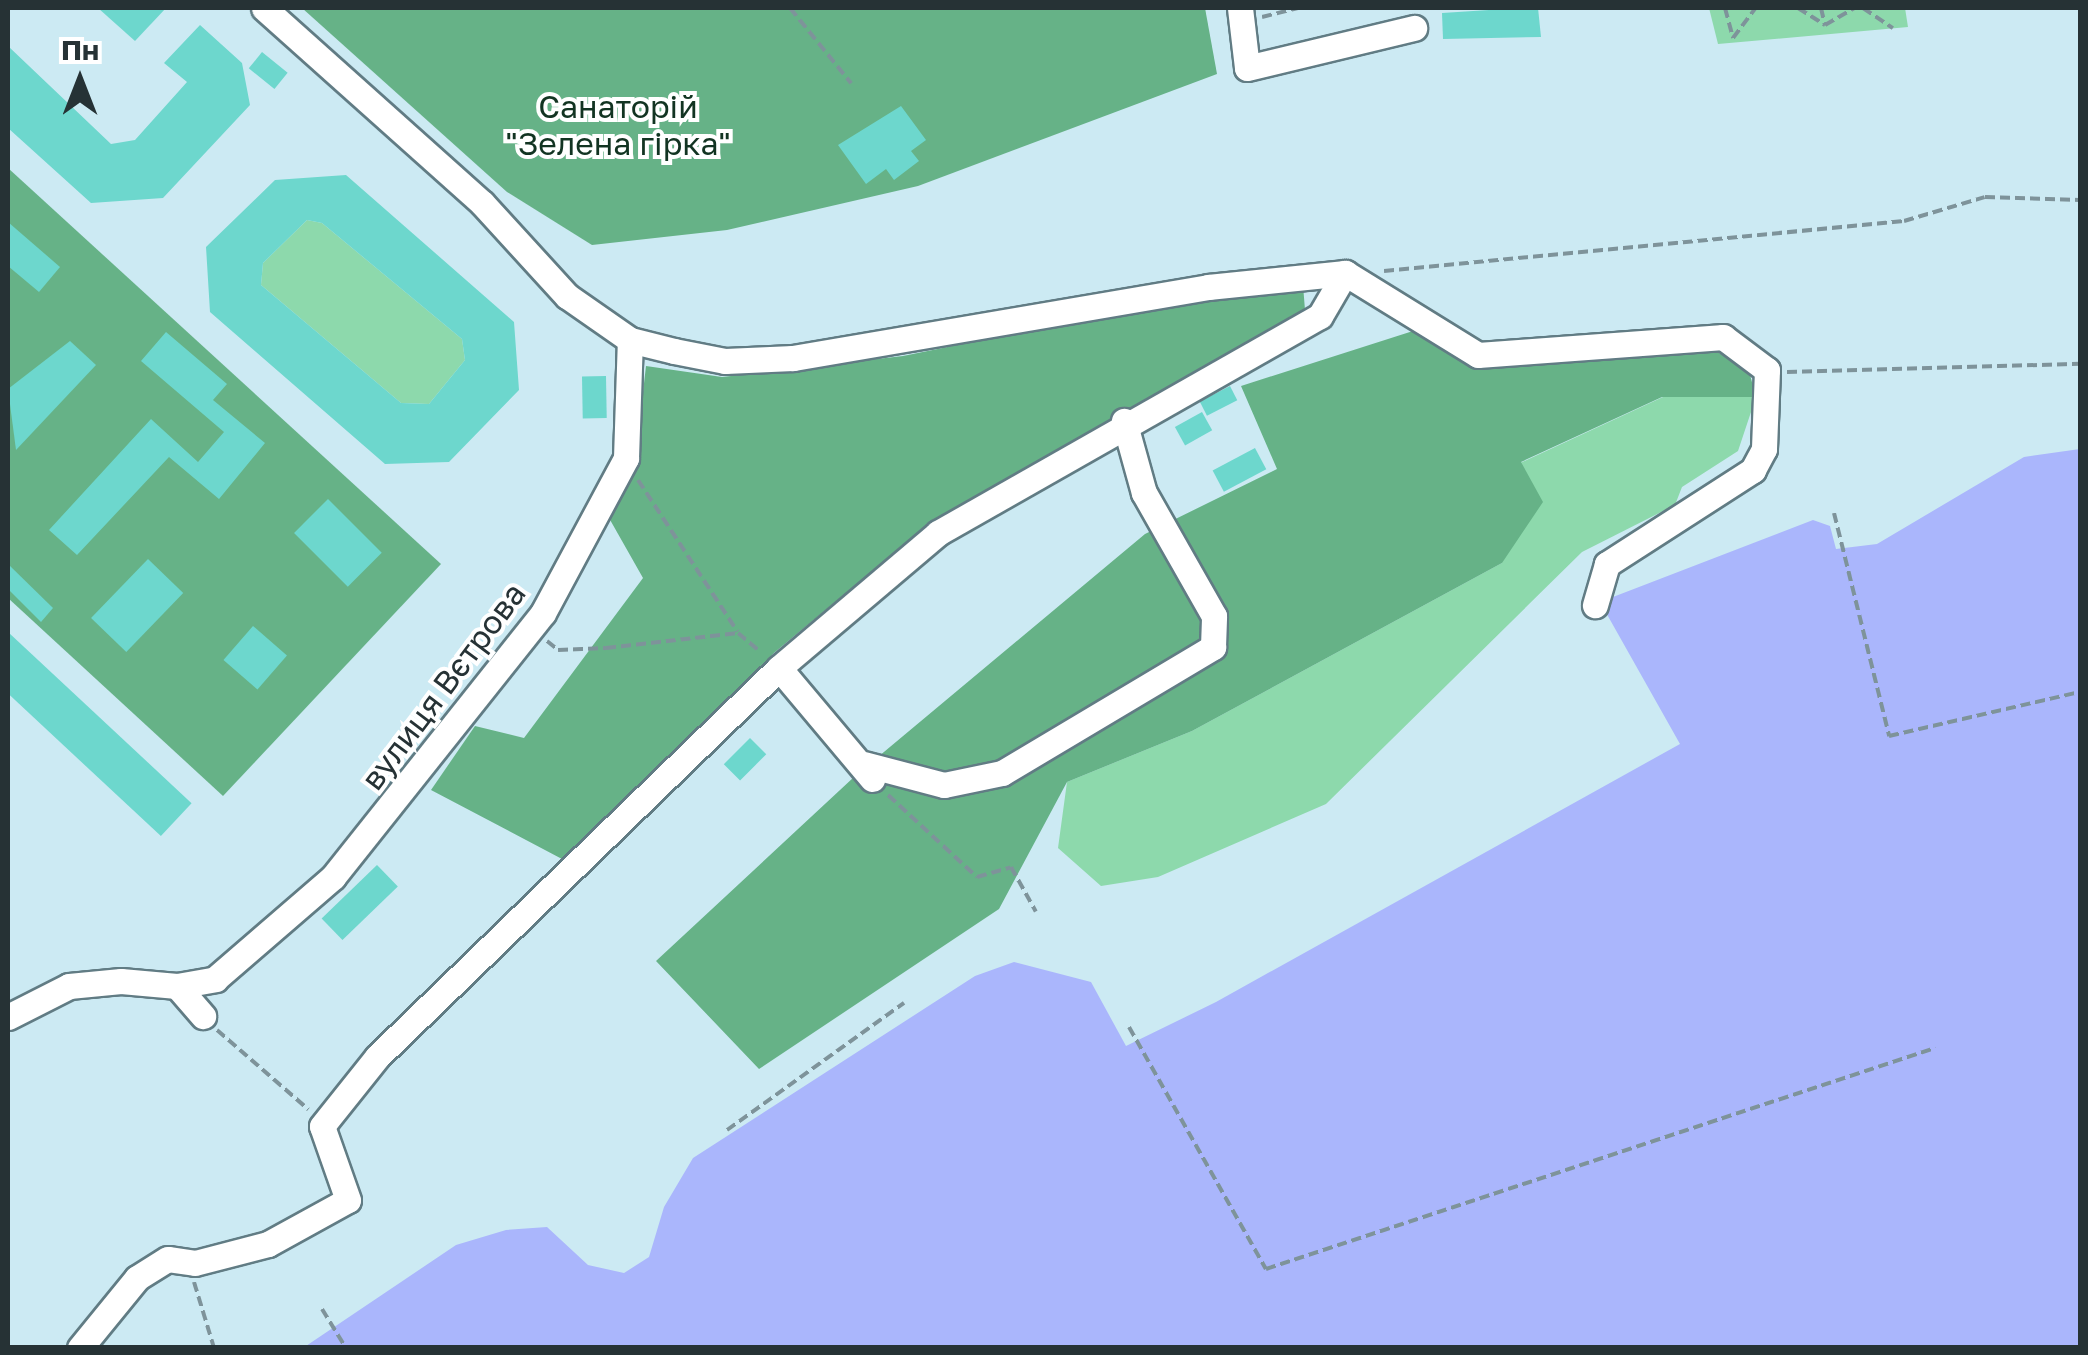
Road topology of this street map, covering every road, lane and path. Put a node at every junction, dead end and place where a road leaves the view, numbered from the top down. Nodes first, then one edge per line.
1 (264, 8) edge
2 (790, 8) edge
3 (1299, 8) edge
4 (1725, 8) edge
5 (1756, 8) edge
6 (1798, 8) edge
7 (1821, 8) edge
8 (1856, 8) edge
9 (1863, 8) edge
10 (1245, 9) edge
11 (1825, 25) junction
12 (1414, 28) dead end
13 (1893, 28) dead end
14 (850, 83) dead end
15 (2080, 200) edge
16 (1344, 274) junction
17 (630, 340) junction
18 (2080, 364) edge
19 (1767, 370) junction
20 (1124, 421) junction
21 (626, 458) junction
22 (1834, 513) dead end
23 (1594, 605) dead end
24 (543, 613) junction
25 (738, 633) junction
26 (779, 668) junction
27 (2080, 692) edge
28 (868, 773) junction
29 (1036, 912) dead end
30 (177, 986) junction
31 (904, 1003) dead end
32 (204, 1016) joint
33 (8, 1017) edge
34 (1129, 1028) dead end
35 (1935, 1048) dead end
36 (322, 1126) junction
37 (728, 1130) dead end
38 (195, 1263) junction
39 (322, 1309) dead end
40 (80, 1348) edge
41 (214, 1348) edge
42 (346, 1348) edge

1 - 17 street
2 - 14 path
3 - 10 path
4 - 5 path
6 - 11 path
7 - 11 path
8 - 11 path
9 - 13 path
10 - 12 street
15 - 16 path
16 - 17 street
16 - 19 street
16 - 20 street
17 - 21 street, вулиця Вєтрова
18 - 19 path
19 - 23 street
20 - 26 street
20 - 28 street
21 - 24 street, вулиця Вєтрова
21 - 25 path
22 - 27 path
24 - 25 path
24 - 30 street, вулиця Вєтрова
25 - 26 path
26 - 28 street
26 - 36 street
28 - 29 path
30 - 32 street
30 - 33 street, вулиця Вєтрова
31 - 37 path
32 - 36 path
34 - 35 path
36 - 38 street
38 - 40 street
38 - 41 path
39 - 42 path

